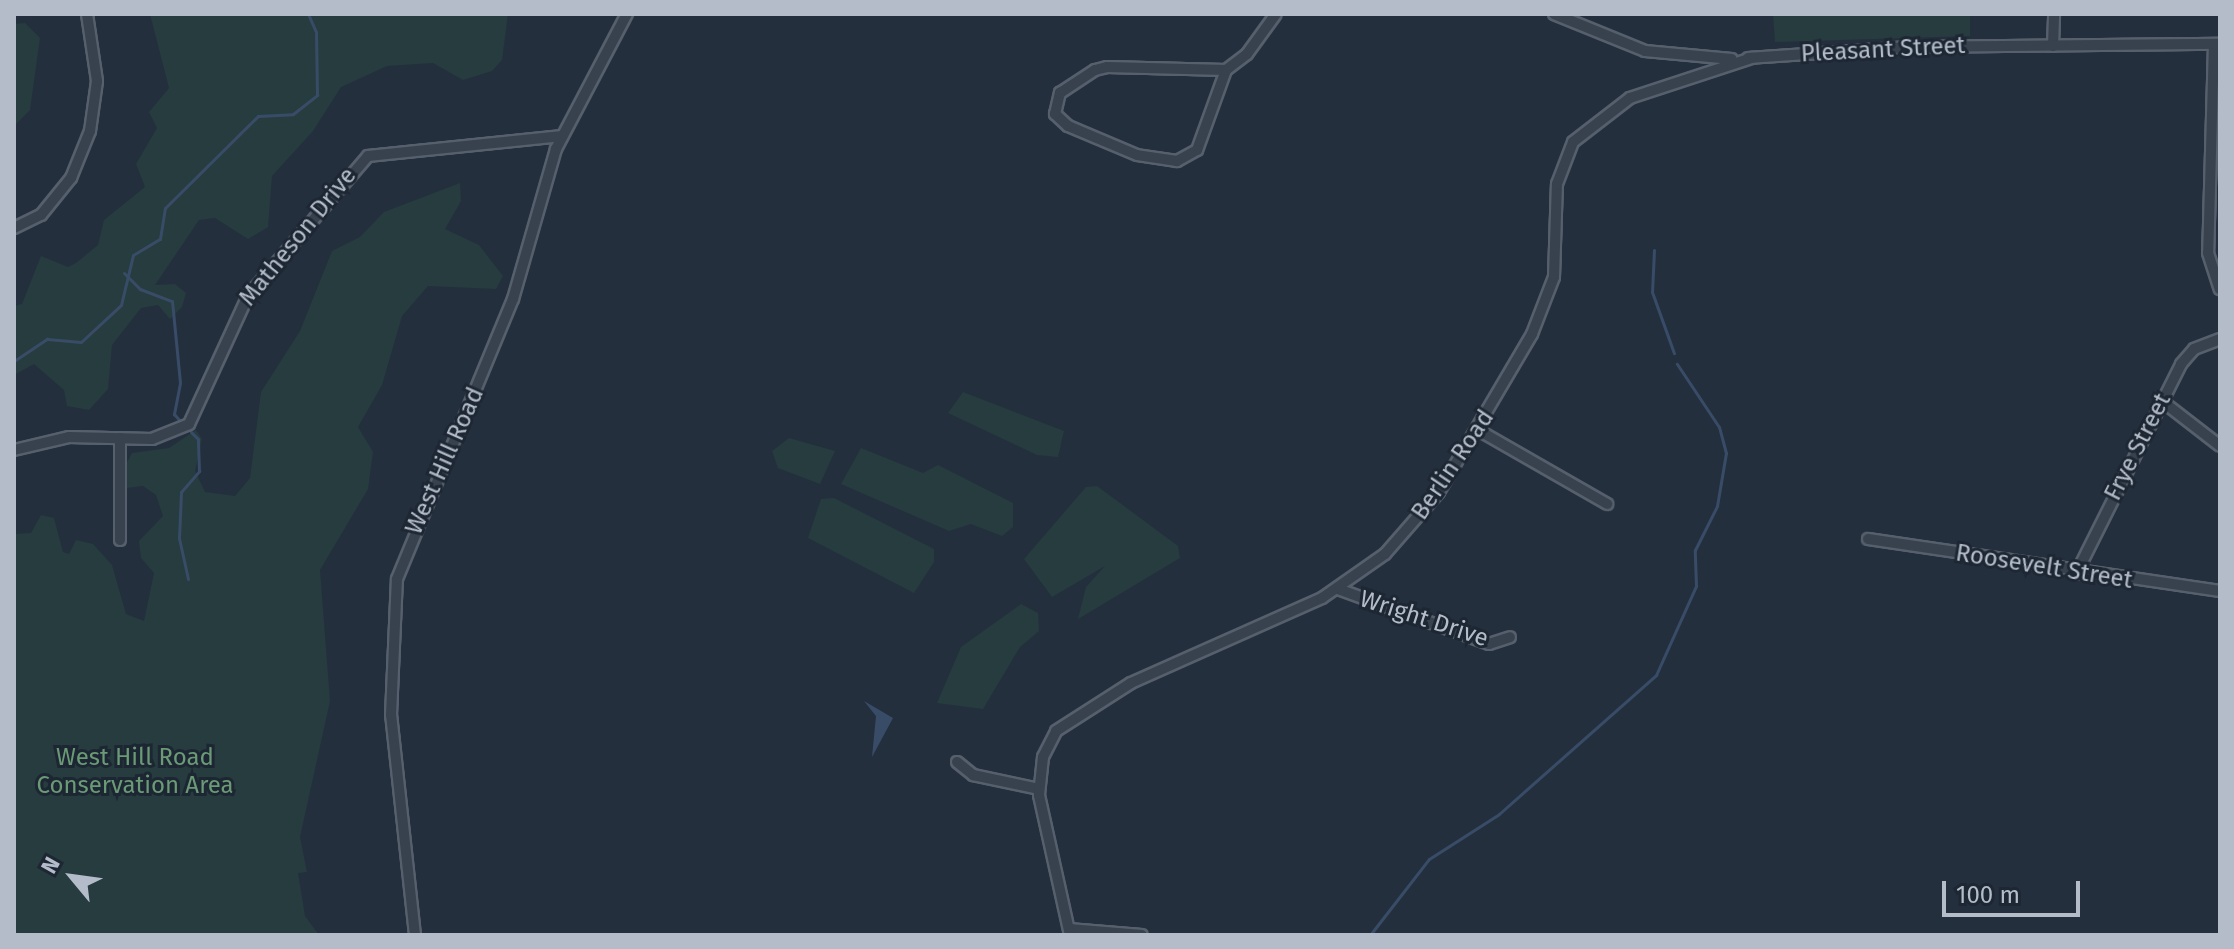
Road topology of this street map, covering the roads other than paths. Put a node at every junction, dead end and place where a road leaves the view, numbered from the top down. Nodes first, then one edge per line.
1 (87, 14) edge
2 (627, 14) edge
3 (1276, 14) edge
4 (1554, 14) edge
5 (2054, 14) edge
6 (2217, 44) edge
7 (2053, 46) junction
8 (1752, 58) junction
9 (1226, 70) junction
10 (562, 136) junction
11 (2207, 206) junction
12 (2220, 207) edge
13 (14, 228) edge
14 (2220, 289) edge
15 (2220, 339) edge
16 (2162, 401) junction
17 (1478, 430) junction
18 (120, 438) junction
19 (2220, 446) edge
20 (14, 450) edge
21 (1607, 504) dead end
22 (1868, 539) dead end
23 (120, 540) dead end
24 (2076, 574) junction
25 (1338, 589) junction
26 (2220, 591) edge
27 (1510, 637) dead end
28 (957, 762) dead end
29 (1039, 789) junction
30 (1070, 932) edge
31 (415, 935) edge
32 (1142, 935) edge

1 - 13 street
2 - 10 street, West Hill Road
3 - 9 street
4 - 8 street, Pleasant Street
5 - 7 street
6 - 7 street, Pleasant Street
6 - 11 street
7 - 8 street, Pleasant Street
8 - 17 street, Berlin Road
9 - 9 street
10 - 18 street, Matheson Drive
10 - 31 street, West Hill Road
11 - 12 street
11 - 14 street
15 - 16 street, Frye Street
16 - 19 street
16 - 24 street, Frye Street
17 - 21 street
17 - 25 street, Berlin Road
18 - 20 street, Matheson Drive
18 - 23 street
22 - 24 street, Roosevelt Street
24 - 26 street, Roosevelt Street
25 - 27 street, Wright Drive
25 - 29 street, Berlin Road
28 - 29 street
29 - 30 street, Berlin Road
30 - 32 street

